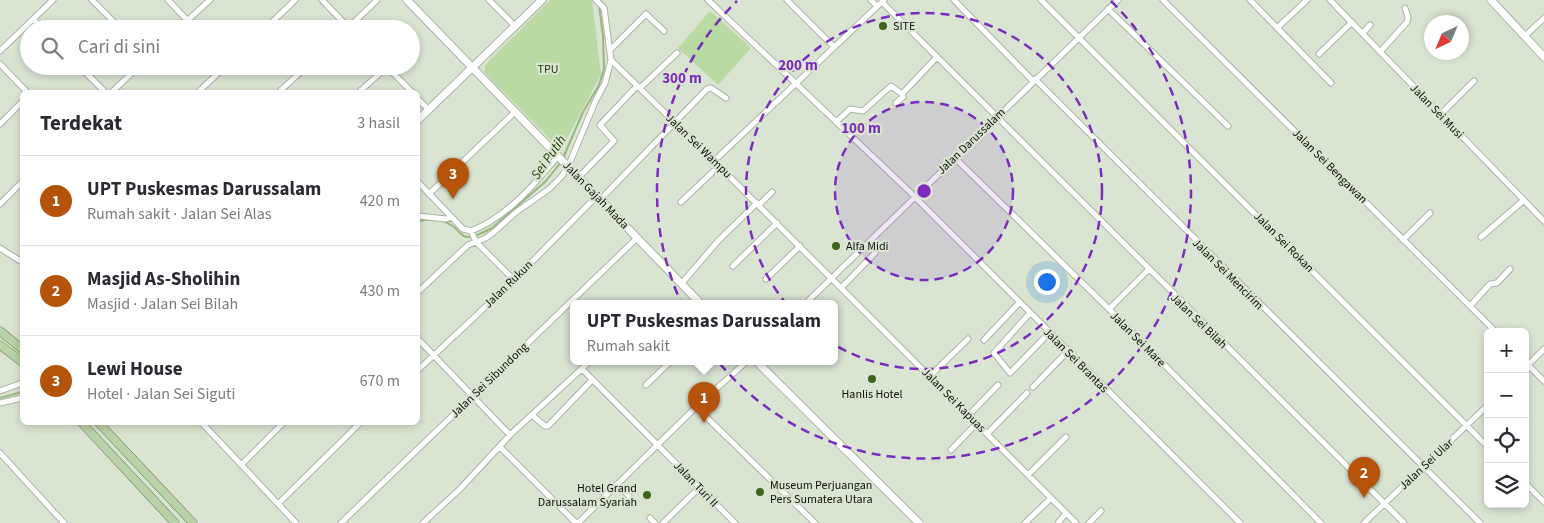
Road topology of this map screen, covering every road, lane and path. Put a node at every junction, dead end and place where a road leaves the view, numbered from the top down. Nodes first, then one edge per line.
1 (53, 0) edge
2 (92, 0) edge
3 (168, 0) edge
4 (210, 0) edge
5 (295, 0) edge
6 (322, 0) edge
7 (377, 0) edge
8 (407, 0) edge
9 (489, 0) edge
10 (542, 0) edge
11 (596, 0) edge
12 (708, 0) edge
13 (787, 0) edge
14 (871, 0) edge
15 (954, 0) edge
16 (1041, 0) edge
17 (1118, 0) edge
18 (1163, 0) edge
19 (1250, 0) edge
20 (1306, 0) edge
21 (1330, 0) edge
22 (1491, 0) edge
23 (881, 3) edge
24 (603, 5) edge
25 (1404, 8) dead end
26 (1108, 9) junction
27 (1544, 18) edge
28 (33, 19) edge
29 (112, 20) edge
30 (187, 20) joint
31 (274, 20) edge
32 (341, 20) edge
33 (356, 20) edge
34 (1352, 22) junction
35 (1370, 25) dead end
36 (515, 26) junction
37 (1277, 28) junction
38 (664, 31) dead end
39 (20, 32) edge
40 (1363, 33) junction
41 (1079, 36) junction
42 (1525, 36) junction
43 (834, 47) junction
44 (611, 49) junction
45 (0, 51) edge
46 (1380, 52) junction
47 (677, 53) dead end
48 (1319, 54) dead end
49 (1544, 57) edge
50 (936, 58) junction
51 (610, 60) junction
52 (0, 64) edge
53 (472, 67) junction
54 (88, 75) edge
55 (130, 75) edge
56 (216, 75) edge
57 (297, 75) edge
58 (377, 75) edge
59 (394, 75) edge
60 (1034, 80) junction
61 (1474, 81) dead end
62 (795, 83) junction
63 (1331, 83) dead end
64 (638, 87) junction
65 (25, 90) edge
66 (103, 90) edge
67 (114, 90) edge
68 (200, 90) edge
69 (281, 90) edge
70 (361, 90) edge
71 (410, 90) edge
72 (902, 94) junction
73 (726, 98) dead end
74 (420, 101) edge
75 (20, 104) edge
76 (896, 104) dead end
77 (428, 109) junction
78 (515, 112) junction
79 (1440, 115) junction
80 (995, 117) junction
81 (420, 118) edge
82 (836, 122) junction
83 (0, 124) edge
84 (675, 124) junction
85 (1228, 126) dead end
86 (559, 157) junction
87 (954, 157) junction
88 (714, 161) junction
89 (568, 166) junction
90 (719, 166) junction
91 (578, 177) junction
92 (20, 184) edge
93 (420, 184) edge
94 (772, 192) dead end
95 (429, 194) junction
96 (913, 196) junction
97 (598, 198) junction
98 (1524, 200) junction
99 (681, 202) dead end
100 (0, 204) edge
101 (758, 204) junction
102 (1430, 213) dead end
103 (420, 216) edge
104 (451, 217) junction
105 (1544, 221) edge
106 (777, 223) junction
107 (473, 237) junction
108 (1481, 237) dead end
109 (637, 238) junction
110 (1404, 240) junction
111 (800, 246) junction
112 (0, 248) edge
113 (875, 253) dead end
114 (20, 261) edge
115 (733, 266) dead end
116 (1510, 269) dead end
117 (1148, 270) junction
118 (766, 279) dead end
119 (832, 279) junction
120 (514, 280) junction
121 (682, 283) junction
122 (842, 288) junction
123 (420, 290) edge
124 (572, 300) edge
125 (697, 300) edge
126 (809, 300) edge
127 (570, 302) edge
128 (1019, 303) junction
129 (1470, 306) junction
130 (1109, 309) junction
131 (1030, 313) junction
132 (1492, 328) edge
133 (0, 331) edge
134 (1049, 333) junction
135 (968, 339) dead end
136 (984, 340) dead end
137 (420, 341) edge
138 (0, 345) edge
139 (20, 346) edge
140 (1544, 349) edge
141 (1067, 352) junction
142 (433, 355) junction
143 (20, 360) edge
144 (1529, 362) edge
145 (586, 365) edge
146 (667, 365) edge
147 (743, 365) edge
148 (760, 365) edge
149 (420, 368) edge
150 (1529, 368) edge
151 (582, 369) junction
152 (930, 376) junction
153 (592, 380) junction
154 (1544, 381) edge
155 (20, 384) edge
156 (646, 385) dead end
157 (998, 385) dead end
158 (1033, 387) dead end
159 (0, 391) edge
160 (1028, 393) dead end
161 (472, 396) junction
162 (20, 398) edge
163 (0, 403) edge
164 (696, 407) junction
165 (1484, 409) edge
166 (533, 416) junction
167 (968, 416) junction
168 (976, 424) junction
169 (84, 425) edge
170 (101, 425) edge
171 (204, 425) edge
172 (281, 425) edge
173 (358, 425) edge
174 (1467, 426) junction
175 (987, 434) junction
176 (510, 435) junction
177 (1066, 436) dead end
178 (1484, 443) edge
179 (658, 444) junction
180 (500, 446) junction
181 (951, 450) dead end
182 (0, 453) edge
183 (241, 465) junction
184 (1424, 465) junction
185 (1028, 475) junction
186 (617, 484) junction
187 (700, 487) junction
188 (1529, 487) edge
189 (628, 496) dead end
190 (1051, 498) junction
191 (1544, 502) edge
192 (1384, 503) junction
193 (278, 504) junction
194 (1101, 510) dead end
195 (1066, 514) junction
196 (650, 518) dead end
197 (64, 523) edge
198 (175, 523) edge
199 (193, 523) edge
200 (296, 523) edge
201 (341, 523) edge
202 (423, 523) edge
203 (577, 523) edge
204 (655, 523) edge
205 (663, 523) edge
206 (735, 523) edge
207 (815, 523) edge
208 (918, 523) edge
209 (1025, 523) edge
210 (1058, 523) edge
211 (1076, 523) edge
212 (1089, 523) edge
213 (1240, 523) edge
214 (1321, 523) edge
215 (1364, 523) edge
216 (1404, 523) edge
217 (1480, 523) edge

1 - 28 street
2 - 29 street
3 - 30 street
4 - 30 street
5 - 31 street
6 - 32 street
7 - 33 street
8 - 53 street, Jalan Gajah Mada
9 - 36 street
10 - 36 street
11 - 24 street
12 - 62 street, Jalan Sei Brantas
13 - 43 street
14 - 23 street, Jalan Sei Bilah
15 - 60 street, Jalan Sei Mencirim
16 - 41 street, Jalan Sei Rokan
17 - 26 street, Jalan Darussalam
18 - 110 street, Jalan Sei Bengawan
19 - 37 street
20 - 37 street
21 - 34 street, Jalan Sei Musi
22 - 42 street
23 - 43 street
23 - 50 street, Jalan Sei Bilah
24 - 44 street
25 - 46 street
26 - 41 street, Jalan Darussalam
26 - 85 street
27 - 42 street
34 - 40 street, Jalan Sei Musi
34 - 48 street
35 - 40 street
36 - 53 street
37 - 63 street
38 - 44 street
39 - 45 street
40 - 46 street, Jalan Sei Musi
41 - 60 street, Jalan Darussalam
41 - 174 street, Jalan Sei Rokan
42 - 49 street
43 - 62 street
44 - 51 street
46 - 79 street, Jalan Sei Musi
47 - 64 street
50 - 72 street
50 - 80 street, Jalan Sei Bilah
51 - 64 street, Jalan Sei Wampu
51 - 89 street
52 - 65 street
53 - 77 street
53 - 78 street, Jalan Gajah Mada
54 - 66 street
55 - 67 street
56 - 68 street
57 - 69 street
58 - 70 street
59 - 71 street
60 - 80 street, Jalan Darussalam
60 - 184 street, Jalan Sei Mencirim
61 - 79 street
62 - 82 street, Jalan Sei Brantas
62 - 88 street
64 - 84 street, Jalan Sei Wampu
64 - 91 street
72 - 76 street
72 - 82 street
73 - 84 street, Jalan Rukun
74 - 77 street
75 - 83 street
77 - 81 street
78 - 86 street, Jalan Gajah Mada
78 - 95 street
79 - 98 street, Jalan Sei Musi
80 - 87 street, Jalan Darussalam
80 - 117 street, Jalan Sei Bilah
82 - 96 street, Jalan Sei Brantas
84 - 88 street, Jalan Sei Wampu
84 - 97 street, Jalan Rukun
86 - 89 street, Jalan Gajah Mada
86 - 107 street
87 - 96 street, Jalan Darussalam
87 - 130 street, Jalan Sei Mare
88 - 90 street, Jalan Sei Wampu
89 - 91 street, Jalan Gajah Mada
89 - 107 street
90 - 99 street
90 - 101 street, Jalan Sei Wampu
91 - 97 street, Jalan Gajah Mada
92 - 100 street
93 - 95 street
94 - 101 street
95 - 104 street
96 - 119 street, Jalan Darussalam
96 - 128 street, Jalan Sei Brantas
97 - 109 street, Jalan Gajah Mada
97 - 120 street, Jalan Rukun
98 - 105 street, Jalan Sei Musi
98 - 108 street
101 - 106 street, Jalan Sei Wampu
101 - 121 street
102 - 110 street
103 - 104 street
104 - 107 street
106 - 111 street, Jalan Sei Wampu
106 - 115 street
107 - 120 street
107 - 123 street
109 - 121 street, Jalan Gajah Mada
109 - 124 street, Jalan Sei Sibundong
110 - 129 street, Jalan Sei Bengawan
111 - 118 street
111 - 119 street, Jalan Sei Wampu
112 - 114 street
113 - 122 street
116 - 129 street
117 - 130 street
117 - 192 street, Jalan Sei Bilah
119 - 122 street, Jalan Sei Kapuas
119 - 126 street, Jalan Darussalam
120 - 142 street, Jalan Rukun
121 - 125 street, Jalan Gajah Mada
122 - 152 street, Jalan Sei Kapuas
127 - 161 street, Jalan Sei Sibundong
128 - 131 street, Jalan Sei Brantas
128 - 136 street
129 - 132 street, Jalan Sei Bengawan
130 - 214 street, Jalan Sei Mare
131 - 134 street, Jalan Sei Brantas
131 - 134 street
133 - 139 main road
134 - 141 street, Jalan Sei Brantas
135 - 152 street
137 - 142 street
138 - 143 main road
140 - 144 street
141 - 158 street
141 - 213 street, Jalan Sei Brantas
142 - 149 street, Jalan Rukun
142 - 161 street
145 - 151 street
146 - 156 street
147 - 164 street
148 - 208 street
150 - 154 street
151 - 153 street, Jalan Turi II
151 - 166 street
152 - 167 street, Jalan Sei Kapuas
153 - 166 street
153 - 179 street, Jalan Turi II
155 - 159 street
157 - 167 street
160 - 175 street
161 - 176 street
161 - 201 street, Jalan Sei Sibundong
162 - 163 street
164 - 179 street
164 - 207 street
165 - 174 street, Jalan Sei Ular
166 - 176 street
167 - 168 street, Jalan Sei Kapuas
168 - 175 street, Jalan Sei Kapuas
168 - 181 street
169 - 198 main road
170 - 199 main road
171 - 183 street
172 - 183 street
173 - 193 street
174 - 178 street, Jalan Sei Rokan
174 - 184 street, Jalan Sei Ular
175 - 185 street, Jalan Sei Kapuas
176 - 180 street
177 - 185 street
179 - 186 street
179 - 187 street, Jalan Turi II
180 - 202 street
180 - 203 street
182 - 197 street
183 - 193 street
184 - 192 street, Jalan Sei Ular
184 - 217 street, Jalan Sei Mencirim
185 - 190 street, Jalan Sei Kapuas
186 - 189 street
186 - 203 street
187 - 205 street
187 - 206 street, Jalan Turi II
188 - 191 street
190 - 195 street, Jalan Sei Kapuas
190 - 209 street
192 - 215 street, Jalan Sei Ular
192 - 216 street, Jalan Sei Bilah
193 - 200 street
194 - 212 street
195 - 210 street
195 - 211 street, Jalan Sei Kapuas
196 - 204 street

